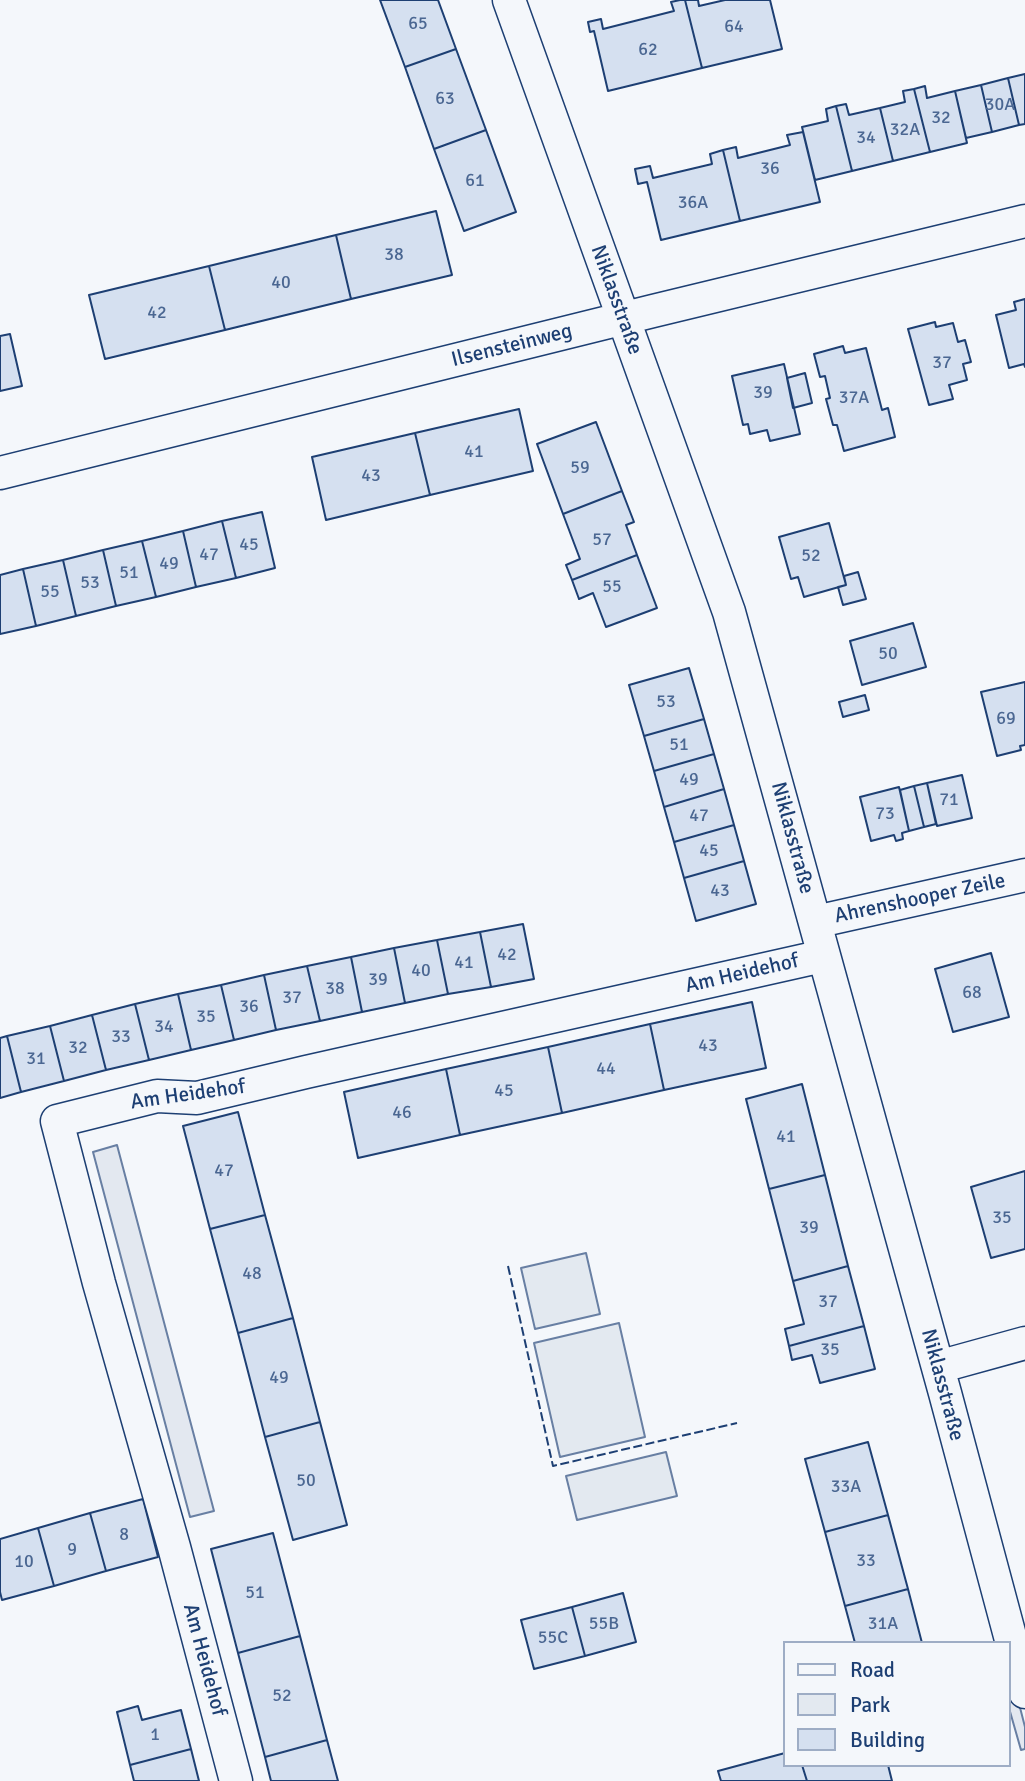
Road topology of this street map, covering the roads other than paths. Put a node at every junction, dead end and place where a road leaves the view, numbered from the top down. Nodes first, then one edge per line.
1 (509, 0) edge
2 (1025, 221) edge
3 (623, 319) junction
4 (0, 473) edge
5 (1025, 875) edge
6 (815, 922) junction
7 (823, 956) junction
8 (1025, 1343) edge
9 (937, 1367) junction
10 (1025, 1692) edge
11 (236, 1781) edge

1 - 3 street, Niklasstraße
2 - 3 street, Ilsensteinweg
3 - 4 street, Ilsensteinweg
3 - 6 street, Niklasstraße
5 - 6 street, Ahrenshooper Zeile
6 - 7 street, Niklasstraße
7 - 9 street, Niklasstraße
7 - 11 street, Am Heidehof
8 - 9 street
9 - 10 street, Niklasstraße

